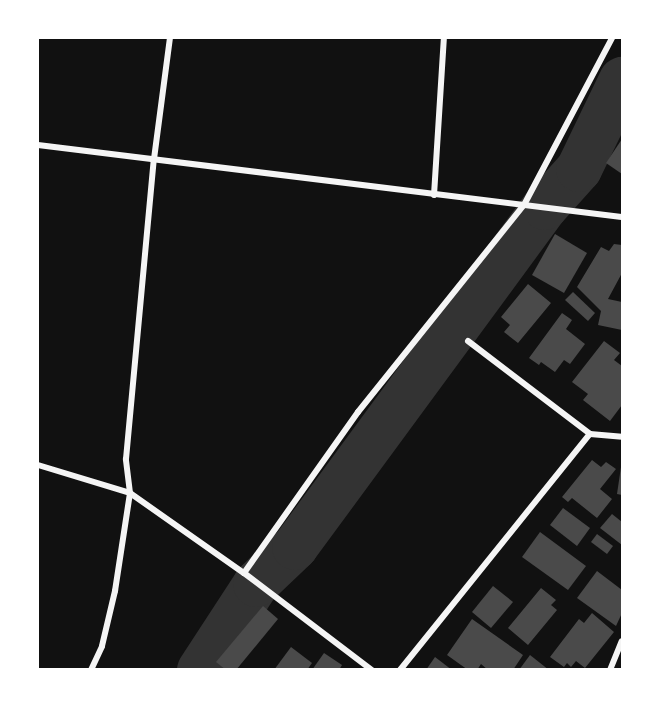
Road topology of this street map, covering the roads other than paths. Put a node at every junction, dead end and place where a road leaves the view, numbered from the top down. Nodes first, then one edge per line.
1 (170, 38) edge
2 (444, 38) edge
3 (612, 38) edge
4 (38, 145) edge
5 (154, 159) junction
6 (434, 195) junction
7 (524, 205) junction
8 (622, 217) edge
9 (468, 341) dead end
10 (590, 434) junction
11 (622, 437) edge
12 (38, 465) edge
13 (130, 493) junction
14 (247, 575) junction
15 (622, 641) edge
16 (91, 669) edge
17 (372, 669) edge
18 (400, 669) edge
19 (610, 669) edge

1 - 5 street
2 - 6 street
3 - 7 street
4 - 5 street
5 - 6 street
5 - 13 street
6 - 7 street
7 - 8 street
7 - 14 street
9 - 10 street
10 - 11 street
10 - 18 street
12 - 13 street
13 - 14 street
13 - 16 street
14 - 17 street
15 - 19 street

